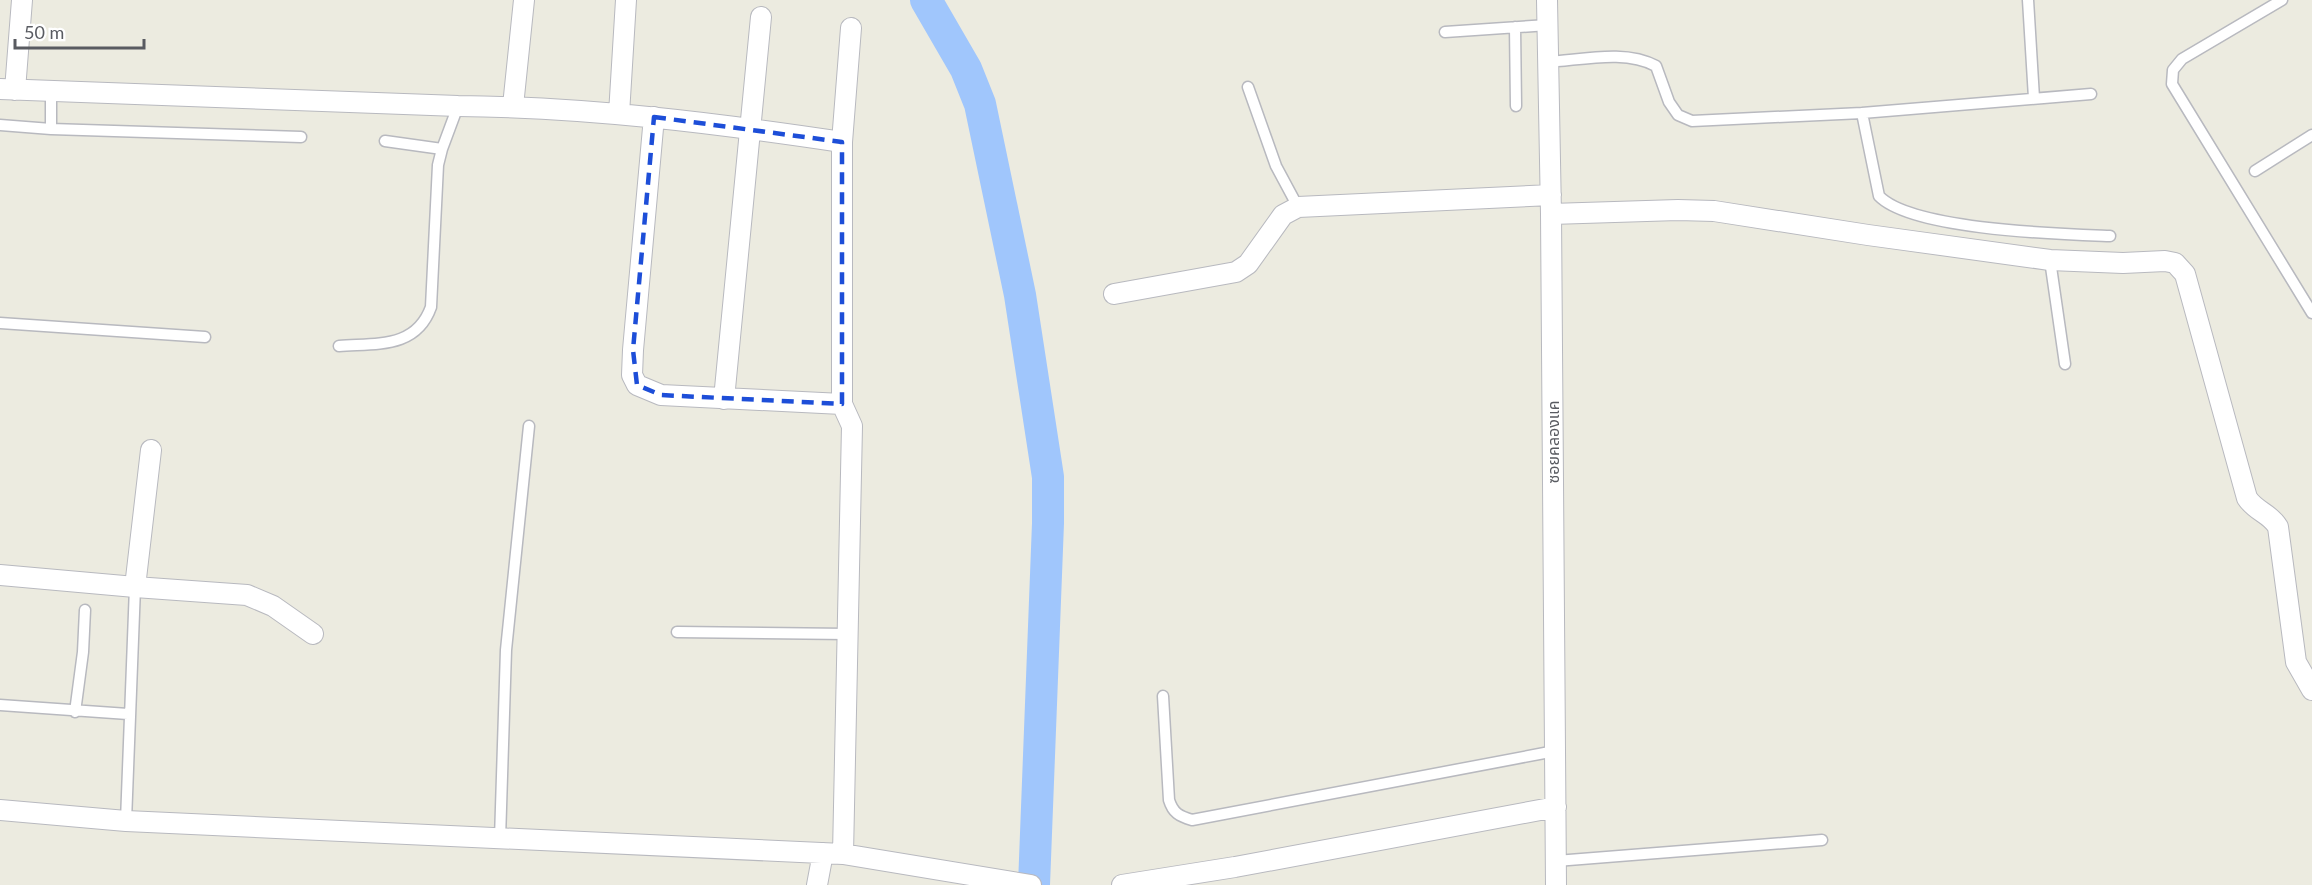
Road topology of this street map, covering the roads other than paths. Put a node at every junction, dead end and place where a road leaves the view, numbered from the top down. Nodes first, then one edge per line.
1 (22, 0) edge
2 (524, 0) edge
3 (626, 0) edge
4 (1546, 0) edge
5 (2028, 0) edge
6 (2282, 0) edge
7 (761, 17) dead end
8 (1548, 25) junction
9 (1515, 27) junction
10 (851, 28) dead end
11 (1445, 32) dead end
12 (1547, 62) junction
13 (1248, 87) dead end
14 (8, 89) edge
15 (51, 91) junction
16 (2091, 94) dead end
17 (2034, 98) junction
18 (458, 106) junction
19 (513, 106) junction
20 (1516, 106) dead end
21 (1862, 113) junction
22 (619, 114) junction
23 (654, 117) junction
24 (0, 125) edge
25 (750, 128) junction
26 (51, 129) junction
27 (2312, 135) edge
28 (301, 137) dead end
29 (385, 141) dead end
30 (842, 142) junction
31 (442, 149) junction
32 (2255, 171) dead end
33 (1551, 204) junction
34 (1298, 207) junction
35 (2110, 236) dead end
36 (2050, 260) junction
37 (1114, 294) dead end
38 (2312, 313) edge
39 (0, 323) edge
40 (205, 337) dead end
41 (339, 346) dead end
42 (2065, 364) dead end
43 (724, 399) junction
44 (842, 404) junction
45 (529, 426) dead end
46 (151, 450) dead end
47 (0, 575) edge
48 (135, 587) junction
49 (85, 610) dead end
50 (677, 632) dead end
51 (313, 634) dead end
52 (848, 634) junction
53 (2312, 690) edge
54 (1163, 696) dead end
55 (0, 705) edge
56 (75, 712) junction
57 (128, 714) junction
58 (1556, 751) junction
59 (1556, 807) junction
60 (0, 810) edge
61 (126, 821) junction
62 (500, 839) junction
63 (1822, 840) dead end
64 (823, 853) junction
65 (843, 854) junction
66 (1556, 861) junction
67 (817, 885) edge
68 (1031, 885) edge
69 (1122, 885) edge
70 (1556, 885) edge

1 - 14 street
2 - 19 street
3 - 22 street
4 - 8 street, ซอยคลองแค
5 - 17 lane
6 - 38 lane
7 - 25 street
8 - 9 lane
8 - 12 street, ซอยคลองแค
9 - 11 lane
9 - 20 lane
10 - 30 street
12 - 21 lane
12 - 33 street, ซอยคลองแค
13 - 34 lane
14 - 15 street
15 - 18 street
15 - 26 lane
16 - 17 lane
17 - 21 lane
18 - 19 street
18 - 31 lane
19 - 22 street
21 - 35 lane
22 - 23 street
23 - 25 street
23 - 43 street
24 - 26 lane
25 - 30 street
25 - 43 street
26 - 28 lane
27 - 32 lane
29 - 31 lane
30 - 44 street
31 - 41 lane
33 - 34 street
33 - 36 street
33 - 58 street, ซอยคลองแค
34 - 37 street
36 - 42 lane
36 - 53 street
39 - 40 lane
43 - 44 street
44 - 52 street
45 - 62 lane
46 - 48 street
47 - 48 street
48 - 51 street
48 - 57 lane
49 - 56 lane
50 - 52 lane
52 - 65 street
54 - 58 lane
55 - 56 lane
56 - 57 lane
57 - 61 lane
58 - 59 street, ซอยคลองแค
59 - 66 street, ซอยคลองแค
59 - 69 street
60 - 61 street
61 - 62 street
62 - 64 street
63 - 66 lane
64 - 65 street
64 - 67 street
65 - 68 street
66 - 70 street, ซอยคลองแค

